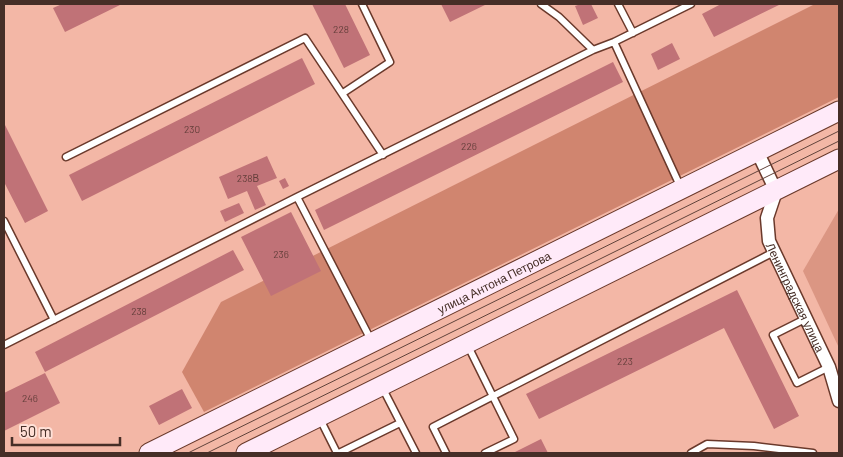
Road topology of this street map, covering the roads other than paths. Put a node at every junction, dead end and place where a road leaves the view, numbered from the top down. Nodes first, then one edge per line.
1 (362, 4) edge
2 (541, 4) edge
3 (618, 4) edge
4 (691, 4) edge
5 (633, 33) junction
6 (614, 42) junction
7 (592, 50) junction
8 (343, 93) junction
9 (839, 111) edge
10 (757, 151) junction
11 (383, 155) junction
12 (66, 157) dead end
13 (839, 159) edge
14 (681, 189) junction
15 (776, 190) junction
16 (297, 197) junction
17 (4, 221) edge
18 (774, 252) junction
19 (806, 319) junction
20 (54, 320) junction
21 (372, 343) junction
22 (467, 344) junction
23 (4, 345) edge
24 (828, 367) junction
25 (382, 386) junction
26 (493, 396) junction
27 (839, 401) edge
28 (319, 417) junction
29 (400, 423) junction
30 (149, 453) edge
31 (246, 453) edge
32 (338, 453) edge
33 (416, 453) edge
34 (446, 453) edge
35 (485, 453) edge
36 (691, 453) edge
37 (813, 453) edge

1 - 8 lane
2 - 7 lane
3 - 5 lane
4 - 5 lane
5 - 6 lane
6 - 7 lane
6 - 14 lane
7 - 11 lane
8 - 11 lane
8 - 12 lane
9 - 10 main road, улица Антона Петрова
10 - 14 main road, улица Антона Петрова
10 - 15 street
11 - 16 lane
13 - 15 main road
14 - 21 main road, улица Антона Петрова
15 - 18 street, Ленинградская улица
15 - 22 main road
16 - 20 lane
16 - 21 lane
17 - 20 lane
18 - 19 street, Ленинградская улица
18 - 26 lane
19 - 24 street, Ленинградская улица
19 - 24 lane
20 - 23 lane
21 - 30 main road, улица Антона Петрова
22 - 25 main road
22 - 26 lane
24 - 27 street, Ленинградская улица
25 - 28 main road
25 - 29 lane
26 - 34 lane
26 - 35 lane
28 - 31 main road
28 - 32 lane
29 - 32 lane
29 - 33 lane
36 - 37 lane

